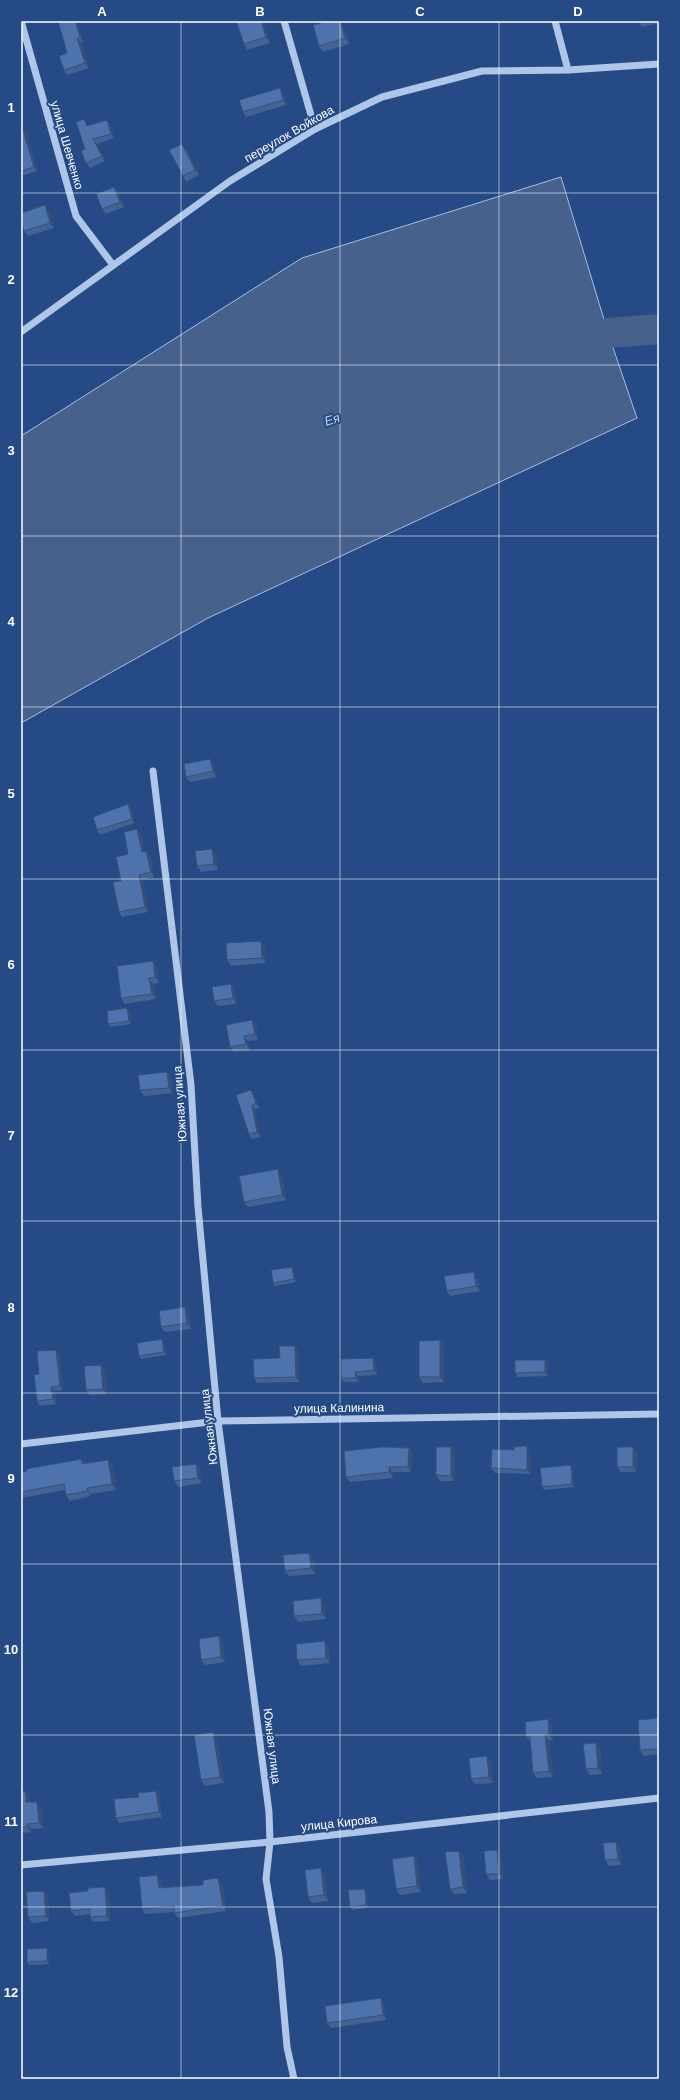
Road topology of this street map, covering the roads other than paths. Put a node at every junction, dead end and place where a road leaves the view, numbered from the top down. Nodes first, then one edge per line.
1 (21, 21) edge
2 (284, 21) edge
3 (555, 21) edge
4 (659, 64) edge
5 (568, 70) junction
6 (315, 129) junction
7 (113, 265) junction
8 (21, 332) edge
9 (153, 771) dead end
10 (659, 1414) edge
11 (218, 1421) junction
12 (21, 1444) edge
13 (659, 1798) edge
14 (270, 1842) junction
15 (21, 1865) edge
16 (294, 2079) edge

1 - 7 street, улица Шевченко
2 - 6 street
3 - 5 street
4 - 5 street, переулок Войкова
5 - 6 street, переулок Войкова
6 - 7 street, переулок Войкова
7 - 8 street, переулок Войкова
9 - 11 street, Южная улица
10 - 11 street, улица Калинина
11 - 12 street, улица Калинина
11 - 14 street, Южная улица
13 - 14 street, улица Кирова
14 - 15 street, улица Кирова
14 - 16 street, Южная улица

